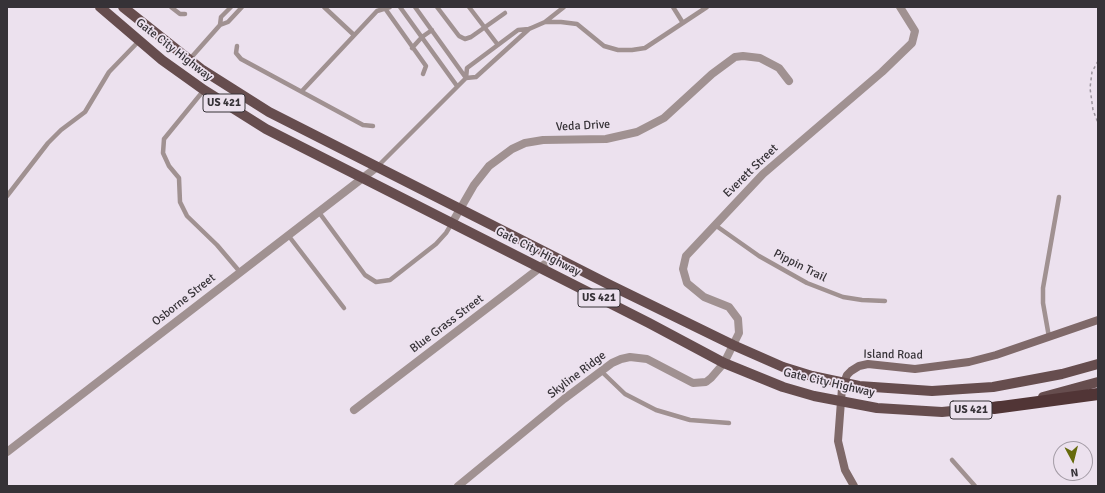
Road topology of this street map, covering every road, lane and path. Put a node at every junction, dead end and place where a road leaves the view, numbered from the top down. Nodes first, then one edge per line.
1 (100, 7) edge
2 (123, 7) edge
3 (171, 7) edge
4 (231, 7) edge
5 (242, 7) edge
6 (324, 7) edge
7 (390, 7) edge
8 (400, 7) edge
9 (415, 7) edge
10 (437, 7) edge
11 (469, 7) edge
12 (564, 7) edge
13 (673, 7) edge
14 (900, 7) edge
15 (384, 8) edge
16 (706, 8) edge
17 (505, 13) dead end
18 (185, 14) dead end
19 (545, 22) junction
20 (683, 23) junction
21 (220, 25) junction
22 (485, 27) junction
23 (529, 29) junction
24 (432, 30) junction
25 (354, 35) junction
26 (422, 37) junction
27 (139, 41) junction
28 (498, 45) junction
29 (236, 46) dead end
30 (412, 48) junction
31 (190, 60) junction
32 (1098, 60) edge
33 (423, 74) dead end
34 (466, 78) junction
35 (788, 81) dead end
36 (457, 86) junction
37 (204, 90) junction
38 (302, 91) junction
39 (1098, 123) edge
40 (373, 126) dead end
41 (377, 167) junction
42 (363, 178) junction
43 (7, 196) edge
44 (1059, 197) dead end
45 (460, 209) junction
46 (318, 211) junction
47 (452, 223) junction
48 (715, 225) junction
49 (288, 235) junction
50 (554, 257) junction
51 (540, 268) junction
52 (240, 272) junction
53 (885, 301) dead end
54 (344, 308) dead end
55 (1098, 320) edge
56 (1049, 337) junction
57 (733, 345) junction
58 (724, 363) junction
59 (1098, 364) edge
60 (601, 371) junction
61 (1098, 382) edge
62 (844, 383) junction
63 (1098, 394) edge
64 (841, 402) junction
65 (994, 408) junction
66 (354, 410) dead end
67 (729, 423) dead end
68 (7, 452) edge
69 (952, 460) dead end
70 (458, 486) edge
71 (854, 486) edge
72 (975, 486) edge

1 - 27 main road, Gate City Highway / US 421
2 - 31 main road, Gate City Highway / US 421
3 - 18 lane
4 - 21 lane
5 - 21 lane
6 - 25 lane
7 - 15 lane
8 - 26 lane
9 - 24 lane
10 - 22 lane
11 - 22 lane
12 - 19 lane
13 - 20 lane
14 - 48 street, Everett Street
15 - 25 lane
15 - 30 lane
16 - 20 lane
17 - 22 lane
19 - 20 lane
19 - 23 lane
21 - 31 lane
22 - 28 lane
23 - 28 lane
23 - 34 lane
24 - 26 lane
24 - 34 lane
25 - 38 lane
26 - 30 lane
26 - 36 lane
27 - 37 main road, Gate City Highway / US 421
27 - 43 lane
28 - 34 lane
29 - 38 lane
30 - 33 lane
31 - 41 main road, Gate City Highway / US 421
32 - 39 path
34 - 36 lane
35 - 45 street, Veda Drive
36 - 41 lane
37 - 42 main road, Gate City Highway / US 421
37 - 52 lane
38 - 40 lane
41 - 42 street, Osborne Street
41 - 45 main road, Gate City Highway / US 421
42 - 46 street, Osborne Street
42 - 47 main road, Gate City Highway / US 421
44 - 56 lane
45 - 47 street, Veda Drive
45 - 50 main road, Gate City Highway / US 421
46 - 47 lane
46 - 49 street, Osborne Street
47 - 51 main road, Gate City Highway / US 421
48 - 53 lane, Pippin Trail
48 - 57 street, Everett Street
49 - 52 street, Osborne Street
49 - 54 lane
50 - 51 street, Blue Grass Street
50 - 57 main road, Gate City Highway / US 421
51 - 58 main road, Gate City Highway / US 421
51 - 66 street, Blue Grass Street
52 - 68 street, Osborne Street
55 - 56 street, Island Road
56 - 62 street, Island Road
57 - 58 street, Everett Street
57 - 62 main road, Gate City Highway / US 421
58 - 60 street, Skyline Ridge
58 - 64 main road, Gate City Highway / US 421
59 - 62 main road, Gate City Highway / US 421
60 - 67 lane
60 - 70 street, Skyline Ridge
61 - 65 main road, Gate City Highway / US 421
62 - 64 street, Island Road
63 - 65 highway
64 - 65 main road, Gate City Highway / US 421
64 - 71 street, Island Road
69 - 72 lane

